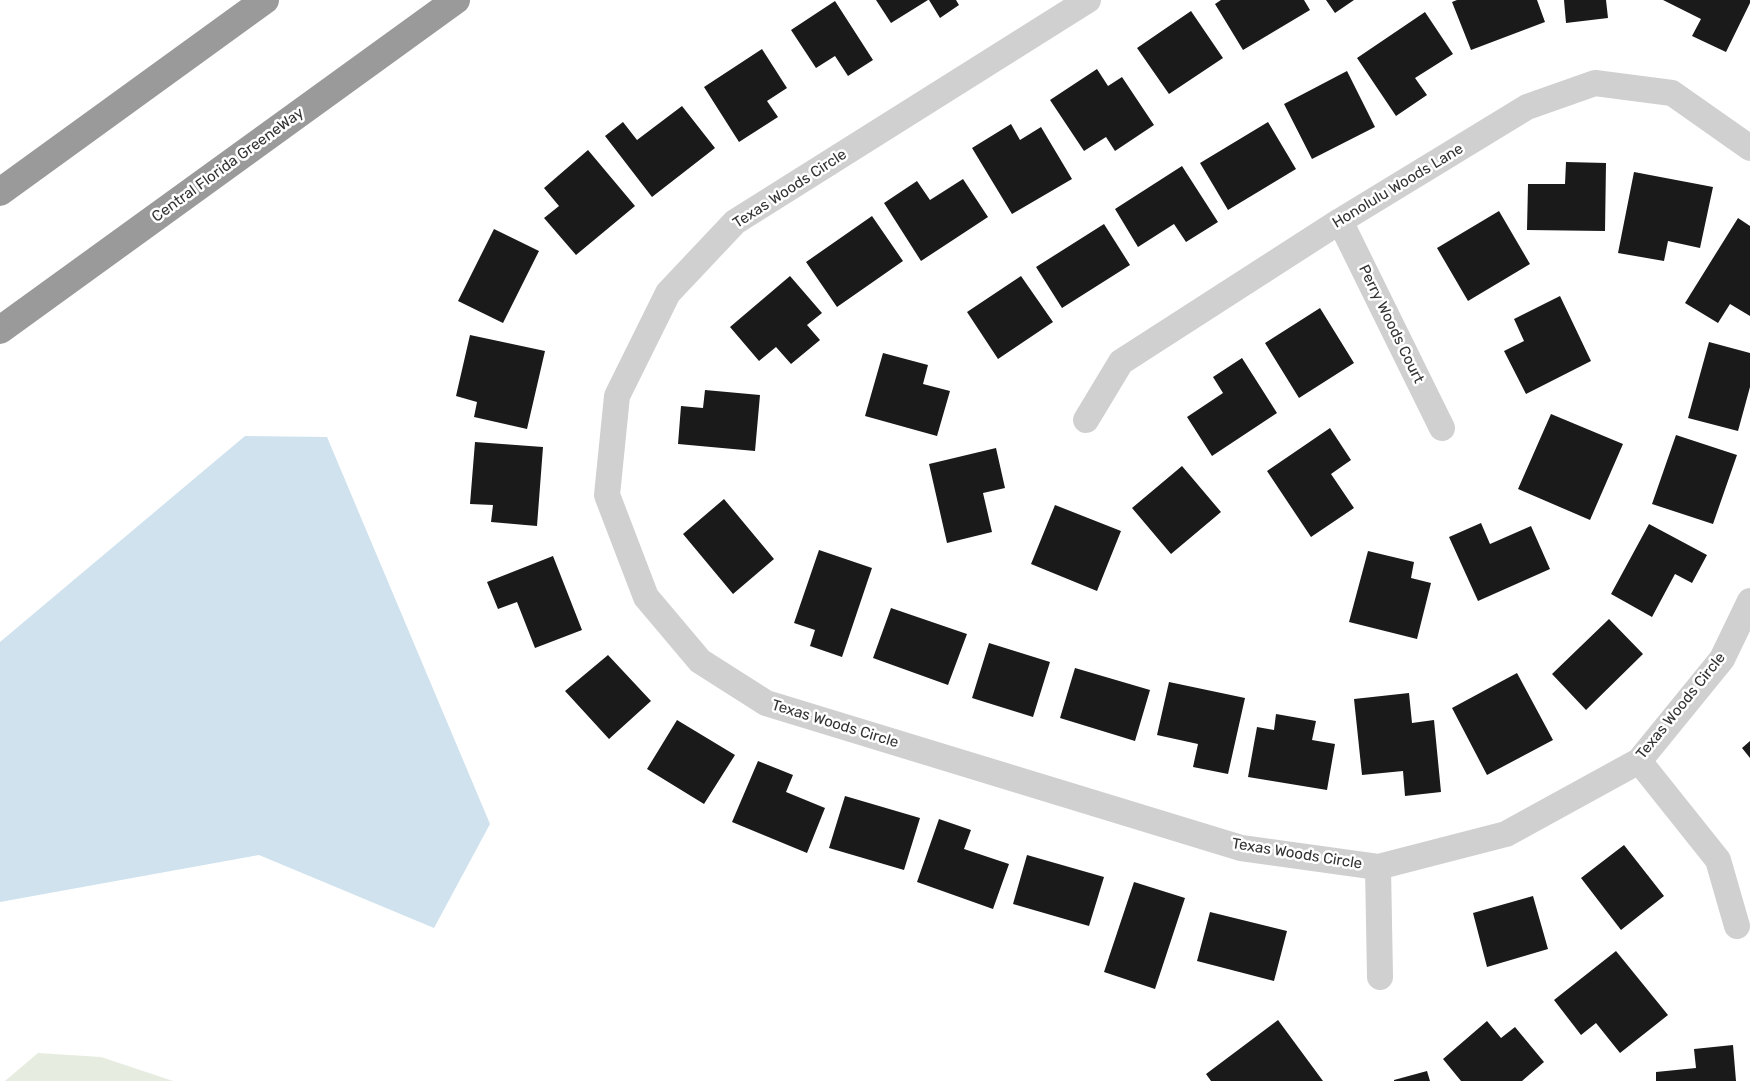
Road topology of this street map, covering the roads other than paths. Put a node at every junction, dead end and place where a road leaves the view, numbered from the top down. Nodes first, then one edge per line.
1 (265, 0) edge
2 (456, 0) edge
3 (1088, 0) edge
4 (1750, 148) edge
5 (0, 192) edge
6 (1340, 221) junction
7 (0, 330) edge
8 (1086, 420) dead end
9 (1442, 428) dead end
10 (1750, 601) edge
11 (1639, 761) junction
12 (1378, 867) junction
13 (1737, 926) dead end
14 (1380, 977) dead end

1 - 5 highway
2 - 7 highway, Central Florida GreeneWay
3 - 12 street, Texas Woods Circle
4 - 6 street, Honolulu Woods Lane
6 - 8 street, Honolulu Woods Lane
6 - 9 street, Perry Woods Court
10 - 11 street, Texas Woods Circle
11 - 12 street, Texas Woods Circle
11 - 13 street
12 - 14 street

